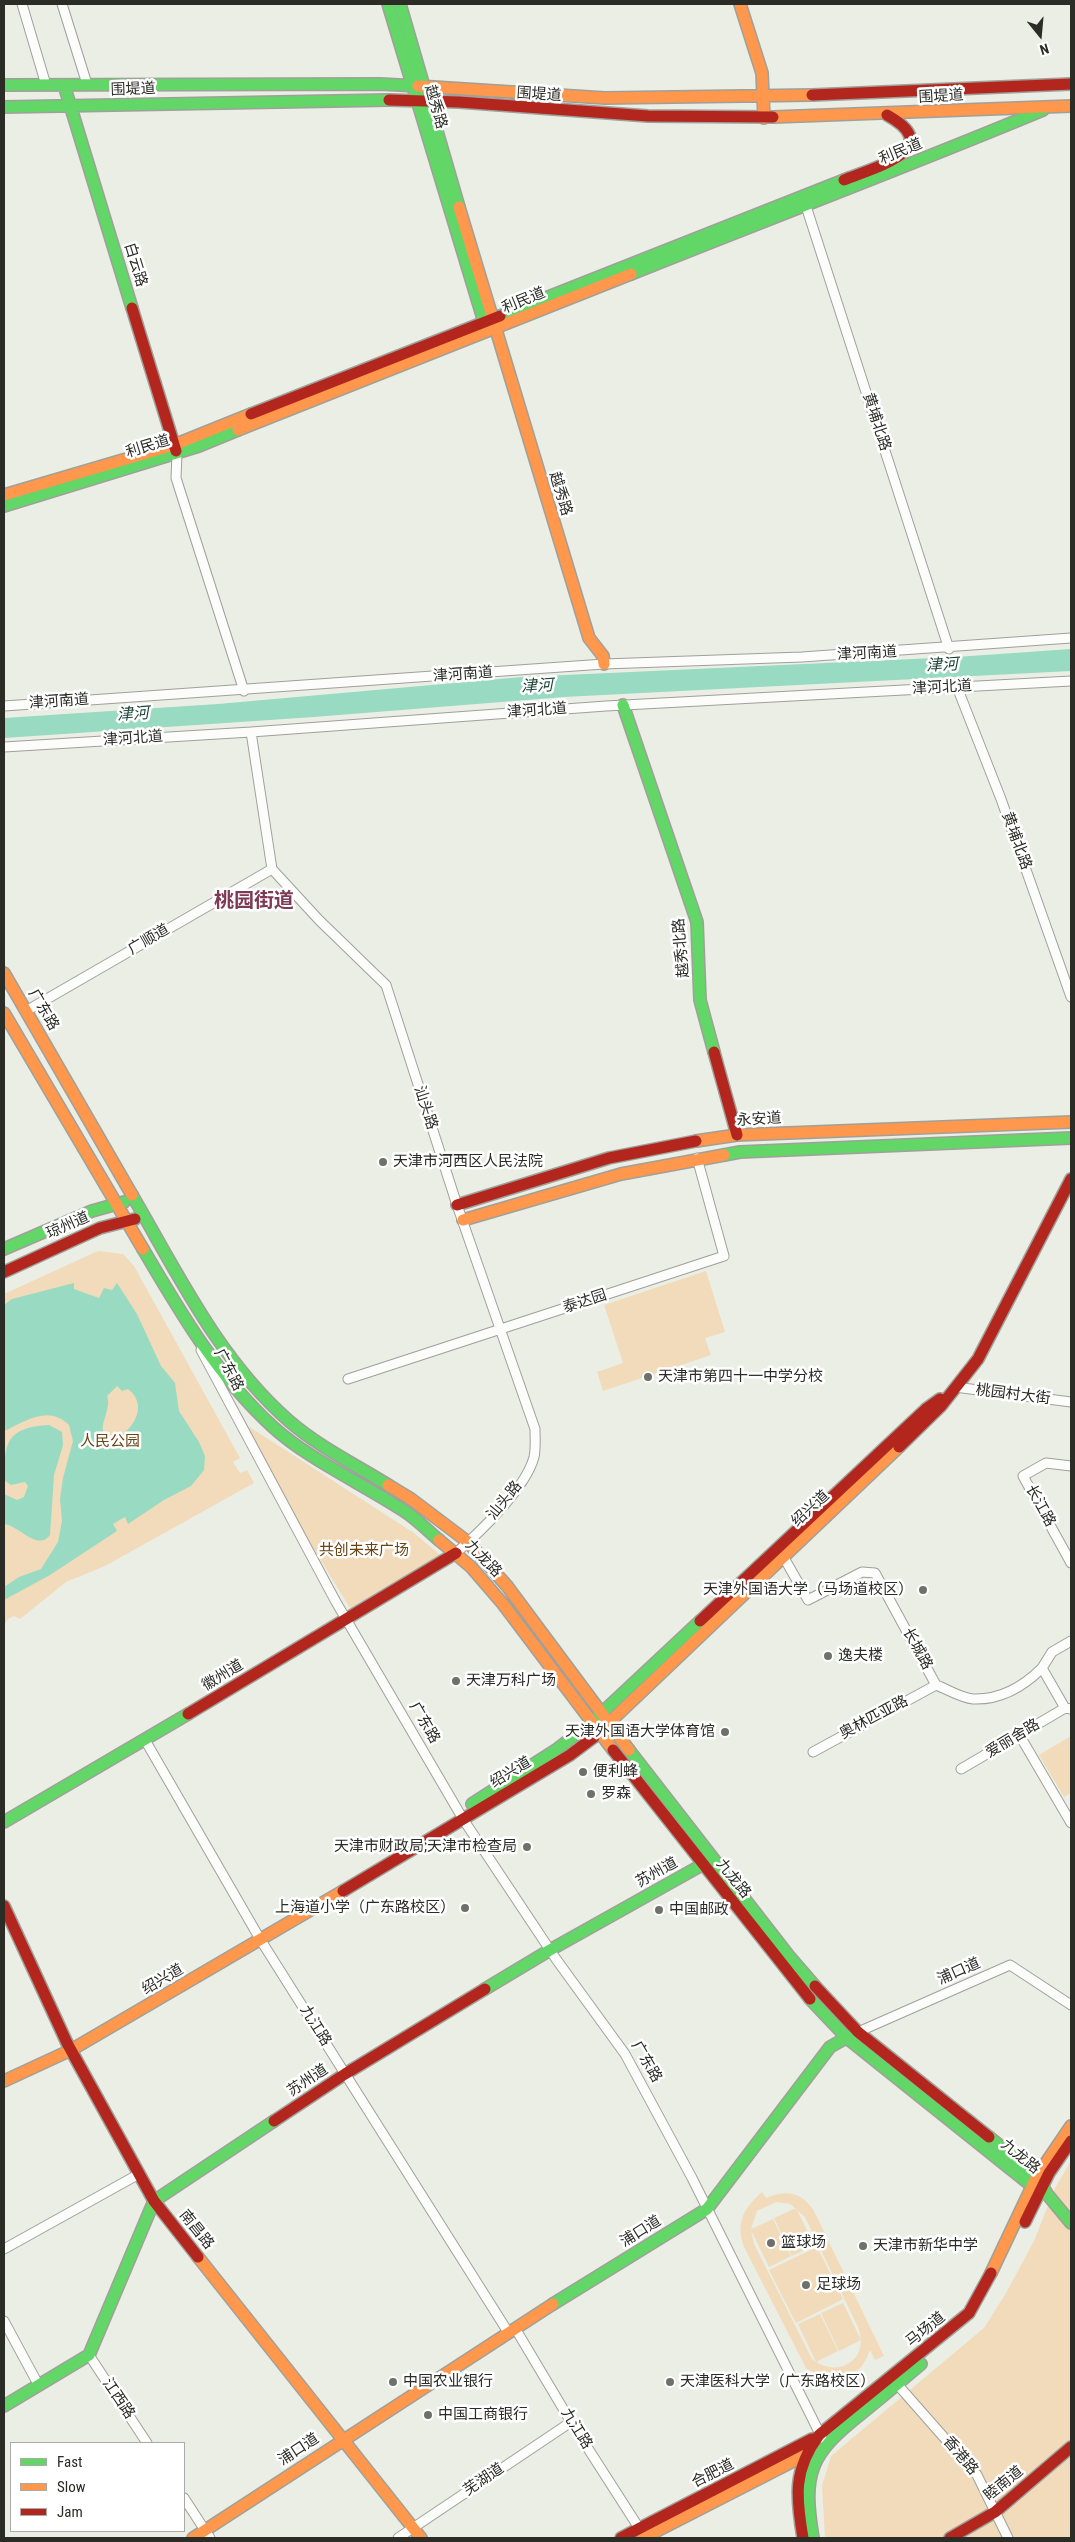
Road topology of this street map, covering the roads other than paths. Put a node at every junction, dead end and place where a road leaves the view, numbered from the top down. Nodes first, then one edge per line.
1 (22, 4) edge
2 (62, 4) edge
3 (388, 4) edge
4 (400, 4) edge
5 (740, 4) edge
6 (746, 4) edge
7 (87, 84) junction
8 (1071, 84) edge
9 (4, 85) edge
10 (46, 85) junction
11 (64, 85) junction
12 (419, 85) junction
13 (766, 97) junction
14 (423, 101) junction
15 (72, 106) junction
16 (1071, 106) edge
17 (4, 107) edge
18 (1049, 107) junction
19 (887, 115) junction
20 (767, 118) junction
21 (804, 199) junction
22 (490, 323) junction
23 (176, 449) junction
24 (4, 495) edge
25 (4, 506) edge
26 (1071, 638) edge
27 (949, 649) junction
28 (604, 668) junction
29 (1071, 681) edge
30 (957, 687) junction
31 (244, 690) junction
32 (623, 705) junction
33 (4, 706) edge
34 (252, 732) junction
35 (4, 747) edge
36 (272, 869) junction
37 (4, 973) edge
38 (1071, 997) edge
39 (26, 1011) junction
40 (4, 1013) edge
41 (1071, 1122) edge
42 (737, 1135) junction
43 (1071, 1138) edge
44 (697, 1158) junction
45 (1071, 1179) edge
46 (137, 1201) junction
47 (116, 1203) junction
48 (457, 1204) junction
49 (147, 1218) junction
50 (126, 1220) junction
51 (462, 1220) junction
52 (4, 1249) edge
53 (4, 1272) edge
54 (186, 1322) junction
55 (205, 1322) joint
56 (501, 1330) junction
57 (348, 1379) dead end
58 (955, 1387) junction
59 (1071, 1402) edge
60 (1071, 1466) edge
61 (468, 1542) junction
62 (456, 1553) junction
63 (783, 1556) junction
64 (1071, 1563) edge
65 (347, 1620) junction
66 (1071, 1641) edge
67 (1042, 1668) junction
68 (936, 1685) junction
69 (1068, 1708) edge
70 (602, 1713) junction
71 (591, 1723) junction
72 (610, 1724) junction
73 (599, 1734) junction
74 (1020, 1736) junction
75 (146, 1740) junction
76 (813, 1752) dead end
77 (961, 1769) dead end
78 (461, 1816) junction
79 (4, 1822) edge
80 (1071, 1823) edge
81 (714, 1859) junction
82 (702, 1865) junction
83 (4, 1906) edge
84 (258, 1936) junction
85 (550, 1950) junction
86 (1071, 2005) edge
87 (858, 2032) junction
88 (847, 2038) junction
89 (69, 2047) junction
90 (4, 2073) edge
91 (345, 2074) junction
92 (4, 2081) edge
93 (1071, 2126) edge
94 (1071, 2141) edge
95 (1021, 2170) junction
96 (139, 2174) junction
97 (1035, 2184) junction
98 (154, 2201) junction
99 (1028, 2205) junction
100 (707, 2209) junction
101 (1071, 2223) edge
102 (4, 2249) edge
103 (4, 2321) edge
104 (511, 2330) junction
105 (89, 2355) junction
106 (38, 2384) junction
107 (897, 2384) junction
108 (4, 2406) edge
109 (571, 2422) junction
110 (343, 2439) junction
111 (822, 2439) junction
112 (146, 2442) edge
113 (1071, 2447) edge
114 (803, 2456) junction
115 (185, 2500) edge
116 (995, 2512) junction
117 (414, 2528) junction
118 (208, 2534) edge
119 (643, 2536) edge
120 (193, 2538) edge
121 (398, 2538) edge
122 (421, 2538) edge
123 (621, 2538) edge
124 (803, 2538) edge
125 (813, 2538) edge
126 (950, 2538) edge
127 (1008, 2538) edge

1 - 10 street
2 - 7 street
3 - 12 main road, 越秀路
4 - 12 main road, 越秀路
5 - 13 main road
6 - 13 main road
7 - 11 main road, 围堤道
7 - 12 main road, 围堤道
8 - 13 main road, 围堤道
9 - 10 main road, 围堤道
10 - 11 main road, 围堤道
11 - 15 main road, 白云路
12 - 13 main road, 围堤道
12 - 14 main road, 越秀路
13 - 20 main road
14 - 15 main road, 围堤道
14 - 20 main road, 围堤道
14 - 22 main road, 越秀路
15 - 17 main road, 围堤道
15 - 23 main road, 白云路
16 - 18 main road, 围堤道
18 - 19 main road, 围堤道
18 - 21 main road, 利民道
19 - 20 main road, 围堤道
19 - 21 main road, 利民道
21 - 22 main road, 利民道
21 - 27 street, 黄埔北路
22 - 23 main road, 利民道
22 - 28 main road, 越秀路
23 - 24 main road, 利民道
23 - 25 main road, 利民道
23 - 31 street
26 - 27 street, 津河南道
27 - 28 street, 津河南道
28 - 31 street, 津河南道
29 - 30 street, 津河北道
30 - 32 street, 津河北道
30 - 38 street, 黄埔北路
31 - 33 street, 津河南道
32 - 34 street, 津河北道
32 - 42 main road, 越秀北路
34 - 35 street, 津河北道
34 - 36 street
36 - 39 street, 广顺道
36 - 48 street, 汕头路
37 - 39 main road, 广东路
39 - 46 main road, 广东路
40 - 47 main road, 广东路
41 - 42 main road, 永安道
42 - 48 main road, 永安道
43 - 44 main road, 永安道
44 - 51 main road, 永安道
44 - 56 street, 泰达园
45 - 58 main road, 绍兴道
46 - 47 main road
46 - 49 main road, 广东路
47 - 50 main road, 广东路
47 - 52 main road, 琼州道
48 - 51 street, 汕头路
49 - 50 main road, 琼州道
49 - 55 main road, 广东路
50 - 53 main road, 琼州道
50 - 54 main road, 广东路
51 - 56 street, 汕头路
54 - 62 main road, 九龙路
54 - 65 street, 广东路
55 - 61 main road, 九龙路
56 - 57 street, 泰达园
56 - 61 street, 汕头路
58 - 59 street, 桃园村大街
58 - 63 main road, 绍兴道
58 - 70 main road, 绍兴道
60 - 64 street, 长江路
61 - 62 street, 汕头路
61 - 70 main road, 九龙路
62 - 65 main road, 徽州道
62 - 71 main road, 九龙路
63 - 68 street, 长城路
63 - 72 main road, 绍兴道
65 - 75 main road, 徽州道
65 - 78 street, 广东路
66 - 67 street, 长城路
67 - 68 street, 长城路
67 - 69 street
68 - 76 street, 奥林匹亚路
69 - 74 street, 爱丽舍路
70 - 71 main road, 绍兴道
70 - 72 main road, 九龙路
71 - 73 main road, 九龙路
71 - 78 main road, 绍兴道
72 - 73 main road, 绍兴道
72 - 81 main road, 九龙路
73 - 78 main road, 绍兴道
73 - 82 main road, 九龙路
74 - 77 street, 爱丽舍路
74 - 80 street
75 - 79 main road, 徽州道
75 - 84 street, 九江路
78 - 84 main road, 绍兴道
78 - 85 street, 广东路
81 - 82 main road, 苏州道
81 - 87 main road, 九龙路
82 - 85 main road, 苏州道
82 - 88 main road, 九龙路
83 - 89 main road, 南昌路
84 - 89 main road, 绍兴道
84 - 91 street, 九江路
85 - 91 main road, 苏州道
85 - 100 street, 广东路
86 - 87 street, 浦口道
87 - 88 main road, 浦口道
87 - 95 main road, 九龙路
88 - 95 main road, 九龙路
88 - 100 main road, 浦口道
89 - 90 main road, 绍兴道
89 - 92 main road, 绍兴道
89 - 96 main road, 南昌路
91 - 98 main road, 苏州道
91 - 104 street, 九江路
93 - 97 main road, 马场道
94 - 97 main road, 马场道
95 - 97 main road
95 - 99 main road
96 - 98 main road, 南昌路
96 - 102 street
97 - 99 main road, 马场道
97 - 101 main road
98 - 105 main road
98 - 110 main road, 南昌路
99 - 107 main road, 马场道
99 - 111 main road, 马场道
100 - 104 main road, 浦口道
100 - 111 street, 广东路
103 - 106 street
104 - 109 street, 九江路
104 - 110 main road, 浦口道
105 - 106 main road
105 - 112 street, 江西路
106 - 108 main road
107 - 111 main road, 马场道
107 - 116 street, 香港路
109 - 117 street, 芜湖道
109 - 119 street, 九江路
110 - 117 main road, 南昌路
110 - 118 main road, 浦口道
111 - 114 main road, 合肥道
111 - 119 main road, 合肥道
111 - 125 main road, 马场道
113 - 116 main road, 睦南道
114 - 119 main road, 合肥道
114 - 124 main road
115 - 118 street
116 - 126 main road, 睦南道
116 - 127 street, 香港路
117 - 121 street, 芜湖道
117 - 122 main road, 南昌路
118 - 120 main road, 浦口道
119 - 123 main road, 合肥道

